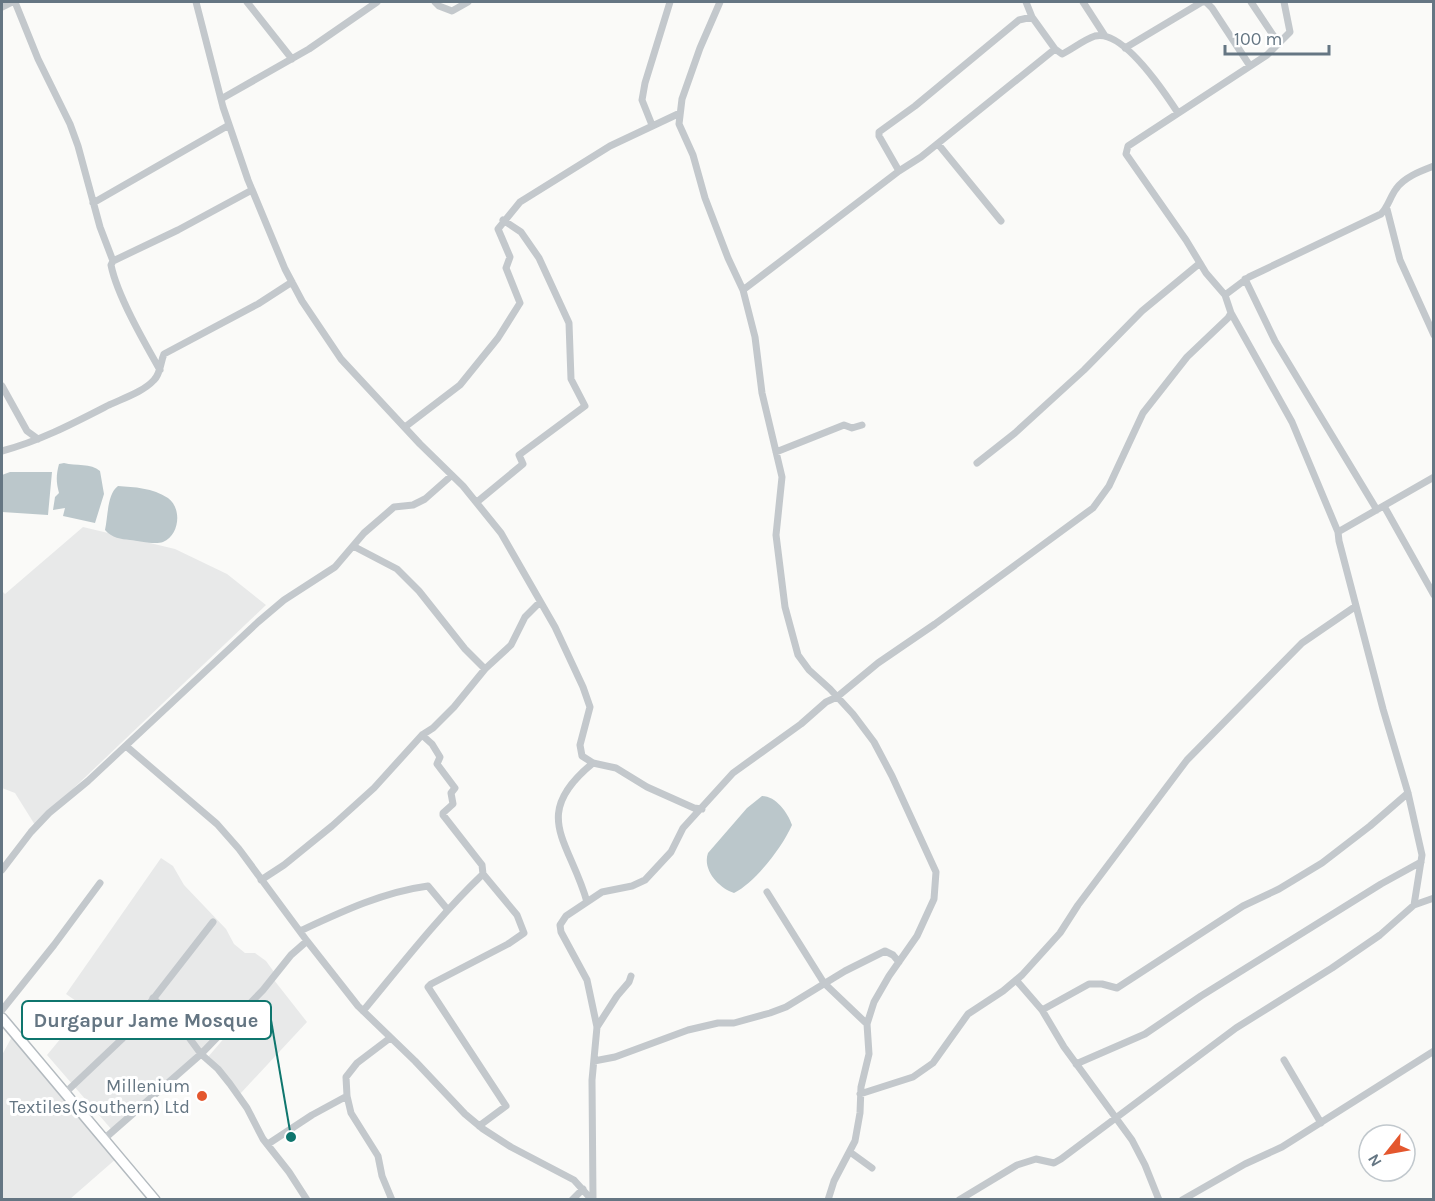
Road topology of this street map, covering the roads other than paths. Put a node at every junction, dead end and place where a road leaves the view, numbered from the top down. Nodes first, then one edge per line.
1 (13, 2) edge
2 (195, 2) edge
3 (247, 2) edge
4 (376, 2) edge
5 (435, 2) edge
6 (468, 2) edge
7 (670, 2) edge
8 (720, 2) edge
9 (1026, 2) edge
10 (1083, 2) edge
11 (1199, 2) edge
12 (1251, 2) edge
13 (1284, 2) edge
14 (2, 7) edge
15 (1032, 17) junction
16 (1105, 36) junction
17 (1279, 44) junction
18 (1125, 48) junction
19 (1055, 50) junction
20 (292, 59) junction
21 (1250, 66) junction
22 (221, 99) junction
23 (680, 113) junction
24 (1178, 113) junction
25 (229, 125) junction
26 (652, 125) junction
27 (938, 144) junction
28 (1434, 166) edge
29 (899, 171) junction
30 (252, 190) junction
31 (93, 203) junction
32 (1387, 209) junction
33 (503, 220) junction
34 (1001, 221) dead end
35 (113, 261) junction
36 (1200, 263) junction
37 (1245, 279) junction
38 (292, 282) junction
39 (743, 290) junction
40 (1225, 295) junction
41 (1231, 313) junction
42 (1434, 335) edge
43 (160, 370) junction
44 (2, 386) edge
45 (862, 425) dead end
46 (405, 427) junction
47 (38, 440) junction
48 (2, 452) edge
49 (776, 452) junction
50 (977, 464) dead end
51 (451, 476) junction
52 (1434, 477) edge
53 (477, 502) junction
54 (1384, 506) junction
55 (1377, 510) junction
56 (1338, 532) junction
57 (353, 546) junction
58 (1434, 595) edge
59 (540, 602) junction
60 (1356, 606) junction
61 (485, 669) junction
62 (837, 697) junction
63 (422, 735) junction
64 (126, 746) junction
65 (593, 763) junction
66 (1408, 793) junction
67 (702, 809) junction
68 (1421, 862) junction
69 (2, 870) edge
70 (483, 874) junction
71 (261, 880) junction
72 (100, 883) dead end
73 (767, 892) dead end
74 (1434, 898) edge
75 (587, 902) junction
76 (1414, 905) junction
77 (448, 910) junction
78 (213, 921) dead end
79 (300, 931) junction
80 (307, 941) junction
81 (899, 962) junction
82 (631, 976) dead end
83 (1016, 980) junction
84 (824, 982) junction
85 (153, 998) junction
86 (2, 1010) edge
87 (1042, 1010) junction
88 (363, 1011) junction
89 (2, 1018) edge
90 (867, 1024) junction
91 (597, 1027) junction
92 (390, 1038) junction
93 (1434, 1051) edge
94 (201, 1054) junction
95 (1284, 1059) dead end
96 (594, 1061) junction
97 (1076, 1064) junction
98 (65, 1093) junction
99 (861, 1094) junction
100 (347, 1096) junction
101 (1116, 1119) junction
102 (1321, 1123) junction
103 (479, 1126) junction
104 (104, 1139) junction
105 (268, 1144) junction
106 (850, 1152) junction
107 (872, 1168) dead end
108 (583, 1190) junction
109 (153, 1199) edge
110 (307, 1200) edge
111 (392, 1200) edge
112 (572, 1200) edge
113 (593, 1200) edge
114 (828, 1200) edge
115 (959, 1200) edge
116 (1159, 1200) edge
117 (1182, 1200) edge

1 - 14 street
1 - 31 street
2 - 22 street
3 - 20 street
4 - 20 street
5 - 6 street
7 - 26 street
8 - 23 street
9 - 15 street
10 - 16 street
11 - 18 street
11 - 21 street
12 - 17 street
13 - 17 street
15 - 19 street
15 - 29 street
16 - 18 street
16 - 19 street
17 - 21 street
18 - 24 street
19 - 27 street
20 - 22 street
21 - 24 street
22 - 25 street
23 - 26 street
23 - 39 street
24 - 36 street
25 - 30 street
25 - 31 street
26 - 33 street
27 - 29 street
27 - 34 street
28 - 32 street
29 - 39 street
30 - 35 street
30 - 38 street
31 - 35 street
32 - 37 street
32 - 42 street
33 - 46 street
33 - 53 street
35 - 43 street
36 - 40 street
36 - 50 street
37 - 40 street
37 - 55 street
38 - 43 street
38 - 46 street
39 - 49 street
40 - 41 street
41 - 56 street
41 - 62 street
43 - 47 street
44 - 47 street
45 - 49 street
46 - 51 street
47 - 48 street
49 - 62 street
51 - 53 street
51 - 57 street
52 - 54 street
53 - 59 street
54 - 55 street
54 - 58 street
55 - 56 street
56 - 60 street
57 - 61 street
57 - 64 street
59 - 61 street
59 - 65 street
60 - 66 street
60 - 83 street
61 - 63 street
62 - 67 street
62 - 81 street
63 - 70 street
63 - 71 street
64 - 69 street
64 - 71 street
65 - 67 street
65 - 75 street
66 - 68 street
66 - 87 street
67 - 75 street
68 - 76 street
68 - 97 street
70 - 77 street
70 - 103 street
71 - 79 street
72 - 86 street
73 - 84 street
74 - 76 street
75 - 91 street
76 - 101 street
77 - 79 street
77 - 88 street
78 - 85 street
79 - 80 street
80 - 88 street
80 - 94 street
81 - 84 street
81 - 90 street
82 - 91 street
83 - 87 street
83 - 99 street
84 - 90 street
84 - 96 street
85 - 94 street
85 - 98 street
87 - 97 street
88 - 92 street
89 - 98 main road
90 - 99 street
91 - 96 street
92 - 100 street
92 - 103 street
93 - 102 street
94 - 104 street
94 - 105 street
95 - 102 street
96 - 113 street
97 - 101 street
98 - 104 main road
99 - 106 street
100 - 105 street
100 - 111 street
101 - 115 street
101 - 116 street
102 - 117 street
103 - 108 street
104 - 109 main road
105 - 110 street
106 - 107 street
106 - 114 street
108 - 112 street
108 - 113 street

